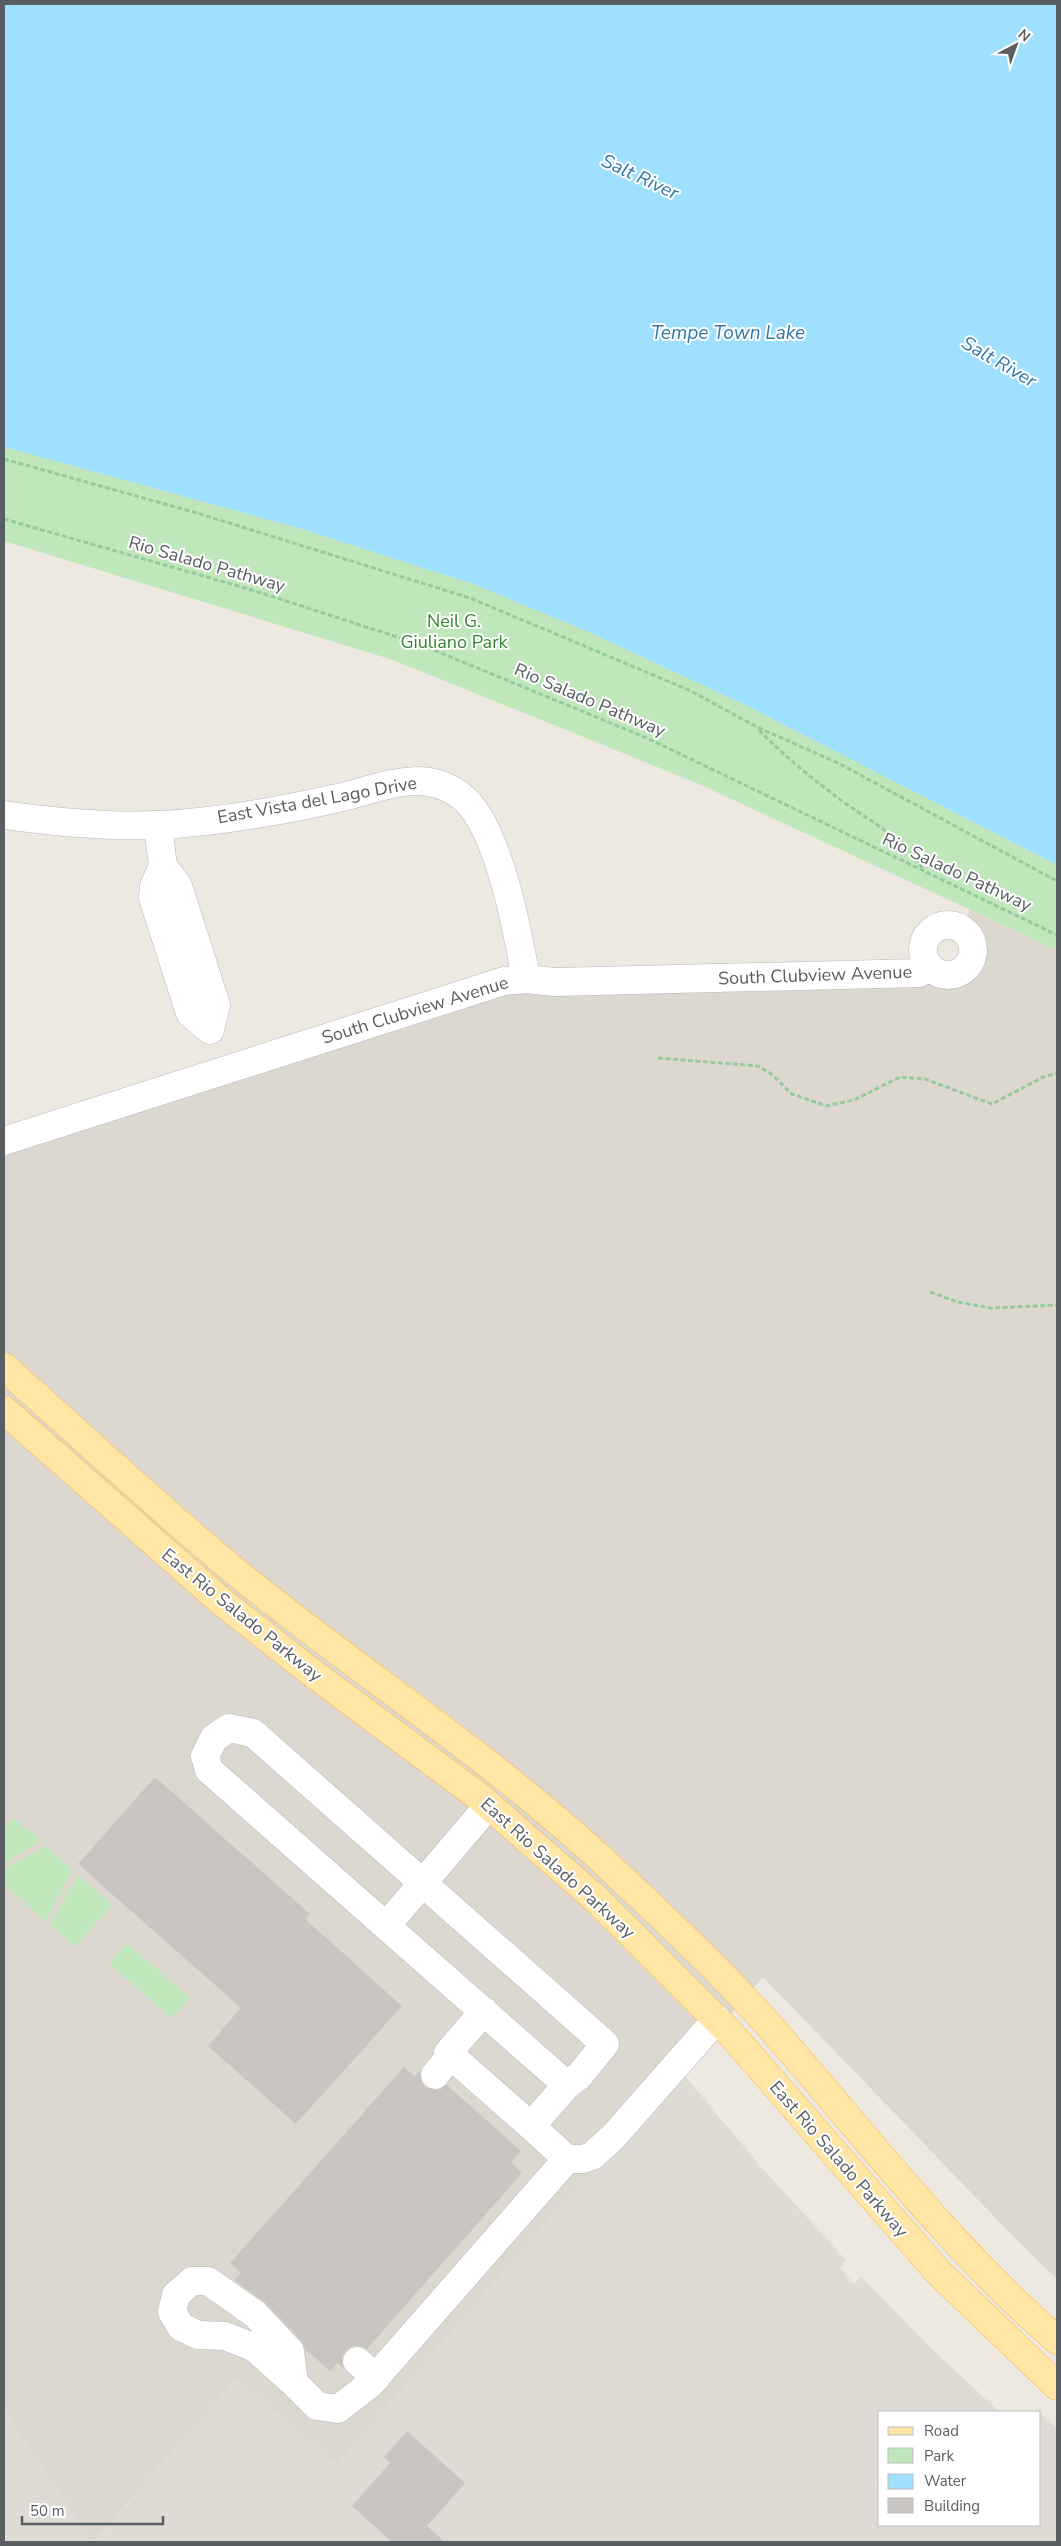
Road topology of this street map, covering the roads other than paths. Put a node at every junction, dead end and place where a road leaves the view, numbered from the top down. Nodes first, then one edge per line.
1 (4, 815) edge
2 (158, 825) junction
3 (930, 967) dead end
4 (526, 978) junction
5 (222, 1070) junction
6 (4, 1141) edge
7 (4, 1366) edge
8 (4, 1410) edge
9 (489, 1805) junction
10 (424, 1882) junction
11 (386, 1926) junction
12 (484, 2011) junction
13 (717, 2019) junction
14 (567, 2085) junction
15 (531, 2126) junction
16 (567, 2158) junction
17 (1057, 2340) edge
18 (294, 2383) dead end
19 (1057, 2386) edge

1 - 2 street, East Vista del Lago Drive
2 - 4 street, East Vista del Lago Drive
2 - 5 street
3 - 4 street, South Clubview Avenue
4 - 5 street, South Clubview Avenue
5 - 6 street, South Clubview Avenue
7 - 17 main road, East Rio Salado Parkway
8 - 9 main road, East Rio Salado Parkway
9 - 10 street
9 - 13 main road, East Rio Salado Parkway
10 - 11 street
10 - 11 street
10 - 14 street
11 - 12 street
12 - 14 street
12 - 15 street
13 - 16 street
13 - 19 main road, East Rio Salado Parkway
14 - 15 street
15 - 16 street
16 - 18 street

